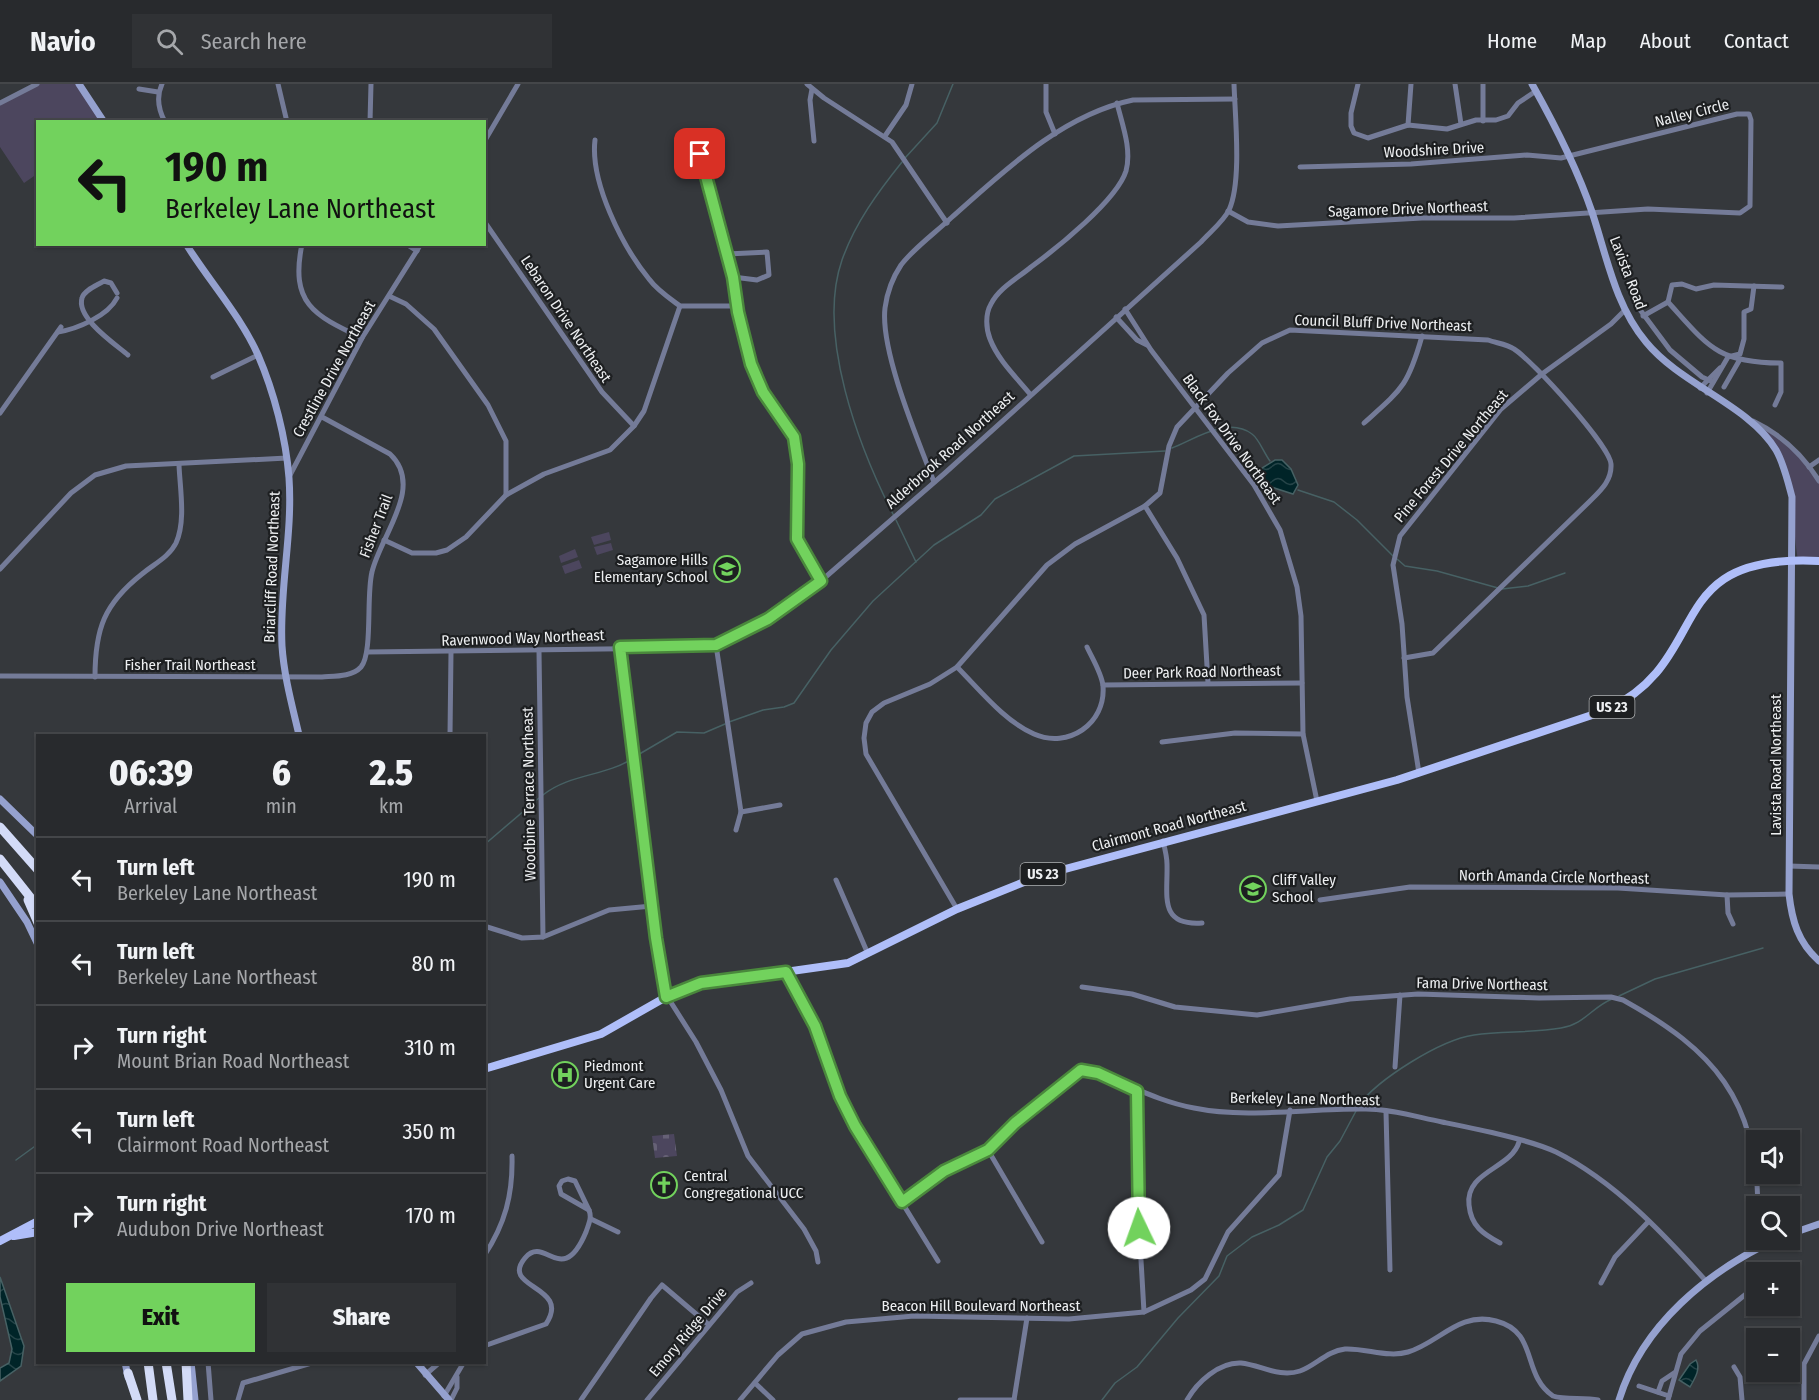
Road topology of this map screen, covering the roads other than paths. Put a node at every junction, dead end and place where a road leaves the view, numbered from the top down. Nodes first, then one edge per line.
1 (37, 84) edge
2 (79, 84) edge
3 (162, 84) edge
4 (279, 84) edge
5 (371, 84) edge
6 (518, 84) edge
7 (912, 84) edge
8 (1046, 84) edge
9 (1234, 84) edge
10 (1358, 84) edge
11 (1411, 84) edge
12 (1455, 84) edge
13 (1483, 84) edge
14 (810, 87) edge
15 (1534, 88) edge
16 (139, 89) dead end
17 (158, 92) junction
18 (1235, 99) junction
19 (0, 103) edge
20 (1117, 104) junction
21 (103, 120) edge
22 (164, 120) edge
23 (287, 120) edge
24 (370, 120) edge
25 (1483, 121) junction
26 (1461, 124) junction
27 (1408, 125) junction
28 (690, 132) dead end
29 (1055, 134) junction
30 (885, 136) junction
31 (486, 139) edge
32 (595, 140) dead end
33 (814, 141) dead end
34 (1570, 156) junction
35 (1300, 167) dead end
36 (1228, 211) junction
37 (1592, 212) junction
38 (946, 223) junction
39 (486, 224) edge
40 (187, 246) edge
41 (302, 246) edge
42 (410, 246) edge
43 (420, 246) edge
44 (417, 250) junction
45 (727, 254) junction
46 (733, 277) junction
47 (1754, 286) junction
48 (1782, 287) dead end
49 (389, 296) junction
50 (1668, 302) junction
51 (1635, 303) dead end
52 (680, 306) junction
53 (737, 306) junction
54 (1125, 309) junction
55 (1625, 310) junction
56 (1643, 316) junction
57 (1116, 317) junction
58 (88, 320) junction
59 (1422, 336) junction
60 (362, 338) junction
61 (1148, 345) junction
62 (128, 355) dead end
63 (258, 355) junction
64 (1728, 357) junction
65 (1739, 361) junction
66 (1542, 374) junction
67 (213, 377) dead end
68 (1711, 380) junction
69 (1724, 387) dead end
70 (1699, 388) junction
71 (1707, 393) junction
72 (1030, 394) junction
73 (0, 401) edge
74 (6, 405) junction
75 (1774, 405) dead end
76 (1194, 408) junction
77 (0, 413) edge
78 (322, 417) junction
79 (1744, 417) junction
80 (1364, 423) dead end
81 (634, 426) junction
82 (286, 458) junction
83 (1819, 460) edge
84 (179, 465) junction
85 (1809, 467) junction
86 (289, 477) junction
87 (1819, 481) edge
88 (934, 482) junction
89 (506, 495) junction
90 (1145, 506) junction
91 (384, 540) junction
92 (1791, 561) junction
93 (1819, 561) edge
94 (0, 569) edge
95 (821, 581) junction
96 (716, 645) junction
97 (620, 647) junction
98 (1087, 647) dead end
99 (539, 651) junction
100 (367, 652) junction
101 (451, 652) junction
102 (1404, 658) junction
103 (957, 668) junction
104 (0, 676) edge
105 (95, 677) junction
106 (285, 677) junction
107 (1208, 683) junction
108 (1302, 683) junction
109 (1103, 685) junction
110 (299, 734) edge
111 (450, 734) edge
112 (1302, 734) junction
113 (1162, 742) dead end
114 (1419, 773) junction
115 (0, 799) edge
116 (1317, 801) junction
117 (780, 805) dead end
118 (741, 812) junction
119 (0, 827) edge
120 (736, 830) dead end
121 (36, 834) edge
122 (1163, 841) junction
123 (25, 854) junction
124 (0, 859) edge
125 (36, 860) edge
126 (1789, 866) junction
127 (1819, 867) edge
128 (36, 868) edge
129 (836, 880) dead end
130 (0, 882) edge
131 (25, 889) junction
132 (1789, 894) junction
133 (1727, 895) junction
134 (1320, 900) dead end
135 (36, 904) edge
136 (652, 906) junction
137 (957, 909) junction
138 (36, 918) edge
139 (1202, 923) dead end
140 (1732, 924) dead end
141 (486, 927) edge
142 (543, 937) junction
143 (36, 941) edge
144 (869, 955) junction
145 (1819, 961) edge
146 (786, 972) junction
147 (1082, 987) dead end
148 (1400, 995) junction
149 (666, 997) junction
150 (1395, 1067) dead end
151 (486, 1068) edge
152 (1137, 1091) junction
153 (1290, 1110) junction
154 (1386, 1112) junction
155 (1519, 1142) junction
156 (988, 1150) junction
157 (512, 1156) dead end
158 (1758, 1196) edge
159 (902, 1202) junction
160 (589, 1210) junction
161 (591, 1219) junction
162 (36, 1222) edge
163 (1648, 1222) junction
164 (1819, 1224) edge
165 (1800, 1231) edge
166 (36, 1232) edge
167 (618, 1232) dead end
168 (14, 1236) junction
169 (0, 1241) edge
170 (1042, 1242) dead end
171 (1500, 1243) dead end
172 (1751, 1250) edge
173 (486, 1253) edge
174 (938, 1261) dead end
175 (818, 1262) dead end
176 (1390, 1270) dead end
177 (1706, 1281) junction
178 (751, 1283) dead end
179 (1601, 1283) dead end
180 (1746, 1294) edge
181 (1144, 1312) junction
182 (1028, 1318) junction
183 (709, 1324) junction
184 (1819, 1336) edge
185 (486, 1345) edge
186 (126, 1364) edge
187 (148, 1364) edge
188 (166, 1364) edge
189 (188, 1364) edge
190 (188, 1364) edge
191 (208, 1364) edge
192 (308, 1364) edge
193 (417, 1364) edge
194 (438, 1364) edge
195 (463, 1364) edge
196 (1734, 1367) dead end
197 (128, 1373) junction
198 (1674, 1373) junction
199 (425, 1375) junction
200 (755, 1383) junction
201 (1639, 1386) dead end
202 (1658, 1392) junction
203 (448, 1398) edge
204 (1668, 1398) edge
205 (131, 1400) edge
206 (137, 1400) edge
207 (153, 1400) edge
208 (172, 1400) edge
209 (188, 1400) edge
210 (195, 1400) edge
211 (211, 1400) edge
212 (238, 1400) edge
213 (581, 1400) edge
214 (647, 1400) edge
215 (740, 1400) edge
216 (772, 1400) edge
217 (960, 1400) edge
218 (1014, 1400) edge
219 (1187, 1400) edge
220 (1598, 1400) edge
221 (1619, 1400) edge
222 (1742, 1400) edge
223 (1804, 1400) edge

1 - 19 street
2 - 21 main road
3 - 17 street
4 - 23 street
5 - 24 street
6 - 31 street
7 - 30 street
8 - 29 street
9 - 18 street, Alderbrook Road Northeast
10 - 27 street
11 - 27 street
12 - 26 street
13 - 25 street
14 - 30 street
14 - 33 street
15 - 25 street
15 - 34 main road, Lavista Road
16 - 17 street
17 - 22 street
18 - 20 street
18 - 36 street, Alderbrook Road Northeast
20 - 29 street
20 - 72 street
25 - 26 street
26 - 27 street
28 - 45 street
29 - 38 street
30 - 38 street
32 - 52 street
34 - 35 street, Woodshire Drive
34 - 37 main road, Lavista Road
34 - 37 street, Nalley Circle
36 - 37 street, Sagamore Drive Northeast
36 - 54 street, Alderbrook Road Northeast
37 - 55 main road, Lavista Road
38 - 88 street
39 - 81 street, Lebaron Drive Northeast
40 - 63 main road, Briarcliff Road Northeast
41 - 60 street
42 - 44 street
43 - 44 street, Crestline Drive Northeast
44 - 49 street, Crestline Drive Northeast
45 - 46 street
45 - 46 street
46 - 53 street
47 - 48 street
47 - 50 street
47 - 64 street
49 - 60 street, Crestline Drive Northeast
49 - 89 street
50 - 56 street
50 - 64 street
51 - 56 street
52 - 53 street
52 - 81 street
53 - 95 street
54 - 57 street, Alderbrook Road Northeast
54 - 61 street, Black Fox Drive Northeast
55 - 66 street, Pine Forest Drive Northeast
55 - 70 main road, Lavista Road
56 - 68 street
57 - 61 street, Black Fox Drive Northeast
57 - 72 street, Alderbrook Road Northeast
58 - 58 street
58 - 62 street
58 - 74 street
59 - 66 street, Council Bluff Drive Northeast
59 - 76 street, Council Bluff Drive Northeast
59 - 80 street
60 - 78 street, Crestline Drive Northeast
61 - 76 street, Black Fox Drive Northeast
63 - 67 street
63 - 82 main road, Briarcliff Road Northeast
64 - 65 street
64 - 68 street
65 - 69 street
65 - 75 street
66 - 102 street, Pine Forest Drive Northeast
66 - 102 street, Council Bluff Drive Northeast
68 - 70 street
68 - 71 street
70 - 71 main road, Lavista Road
71 - 79 main road, Lavista Road
72 - 88 street, Alderbrook Road Northeast
73 - 74 street
74 - 77 street
76 - 90 street, Council Bluff Drive Northeast
76 - 108 street, Black Fox Drive Northeast
78 - 86 street, Crestline Drive Northeast
78 - 91 street, Fisher Trail
79 - 85 street
79 - 92 main road, Lavista Road
81 - 89 street
82 - 84 street
82 - 86 main road, Briarcliff Road Northeast
83 - 85 street
84 - 94 street
84 - 105 street
85 - 87 street
86 - 106 main road, Briarcliff Road Northeast
88 - 95 street, Alderbrook Road Northeast
89 - 91 street
90 - 103 street, Council Bluff Drive Northeast
90 - 107 street
91 - 100 street, Fisher Trail
92 - 93 main road, Clairmont Road Northeast / US 23
92 - 114 main road, Clairmont Road Northeast / US 23
92 - 126 main road, Lavista Road Northeast
95 - 96 street, Alderbrook Road Northeast
96 - 97 street, Ravenwood Way Northeast
96 - 118 street
97 - 99 street, Ravenwood Way Northeast
97 - 136 street
98 - 109 street
99 - 101 street, Ravenwood Way Northeast
99 - 142 street, Woodbine Terrace Northeast
100 - 101 street, Ravenwood Way Northeast
100 - 106 street, Fisher Trail Northeast
101 - 111 street
102 - 114 street, Pine Forest Drive Northeast
103 - 109 street
103 - 137 street, Council Bluff Drive Northeast
104 - 105 street, Fisher Trail Northeast
105 - 106 street, Fisher Trail Northeast
106 - 110 main road, Briarcliff Road Northeast
107 - 108 street, Deer Park Road Northeast
107 - 109 street, Deer Park Road Northeast
108 - 112 street, Black Fox Drive Northeast
112 - 113 street
112 - 116 street, Black Fox Drive Northeast
114 - 116 main road, Clairmont Road Northeast / US 23
115 - 121 main road
116 - 122 main road, Clairmont Road Northeast / US 23
117 - 118 street
118 - 120 street
119 - 123 highway
122 - 137 main road, Clairmont Road Northeast / US 23
122 - 139 street
123 - 125 highway
123 - 128 highway
124 - 131 highway
126 - 127 street
126 - 132 main road, Lavista Road Northeast
129 - 144 street
130 - 143 main road
131 - 135 highway
131 - 138 highway
132 - 133 street, North Amanda Circle Northeast
132 - 145 main road, Lavista Road Northeast
133 - 134 street, North Amanda Circle Northeast
133 - 140 street
136 - 142 street
136 - 149 street
137 - 144 main road, Clairmont Road Northeast / US 23
141 - 142 street
144 - 146 main road, Clairmont Road Northeast / US 23
146 - 149 main road, Clairmont Road Northeast / US 23
146 - 159 street
147 - 148 street, Fama Drive Northeast
148 - 150 street
148 - 158 street, Fama Drive Northeast
149 - 151 main road, Clairmont Road Northeast / US 23
149 - 175 street
152 - 153 street, Berkeley Lane Northeast
152 - 156 street, Berkeley Lane Northeast
152 - 181 street
153 - 154 street, Berkeley Lane Northeast
153 - 181 street
154 - 155 street, Berkeley Lane Northeast
154 - 176 street
155 - 163 street, Berkeley Lane Northeast
155 - 171 street
156 - 159 street, Berkeley Lane Northeast
156 - 170 street
157 - 173 street
159 - 174 street
160 - 160 street
160 - 161 street
161 - 167 street
161 - 185 street
162 - 168 main road
163 - 177 street, Berkeley Lane Northeast
163 - 179 street
164 - 165 main road
166 - 168 main road
168 - 169 main road
172 - 177 main road
177 - 221 main road
178 - 183 street, Emory Ridge Drive
180 - 198 street
181 - 182 street, Beacon Hill Boulevard Northeast
182 - 200 street, Beacon Hill Boulevard Northeast
182 - 218 street
183 - 213 street
183 - 214 street, Emory Ridge Drive
184 - 223 street
186 - 197 main road
187 - 207 highway
188 - 208 highway
189 - 209 highway
190 - 210 main road
191 - 211 street
192 - 212 street
193 - 199 main road
194 - 199 street
195 - 203 street
196 - 222 street
197 - 205 main road
197 - 206 highway
198 - 202 street
198 - 204 street
199 - 203 main road
200 - 215 street, Beacon Hill Boulevard Northeast
200 - 216 street
201 - 202 street
202 - 204 street
217 - 218 street
219 - 220 street

